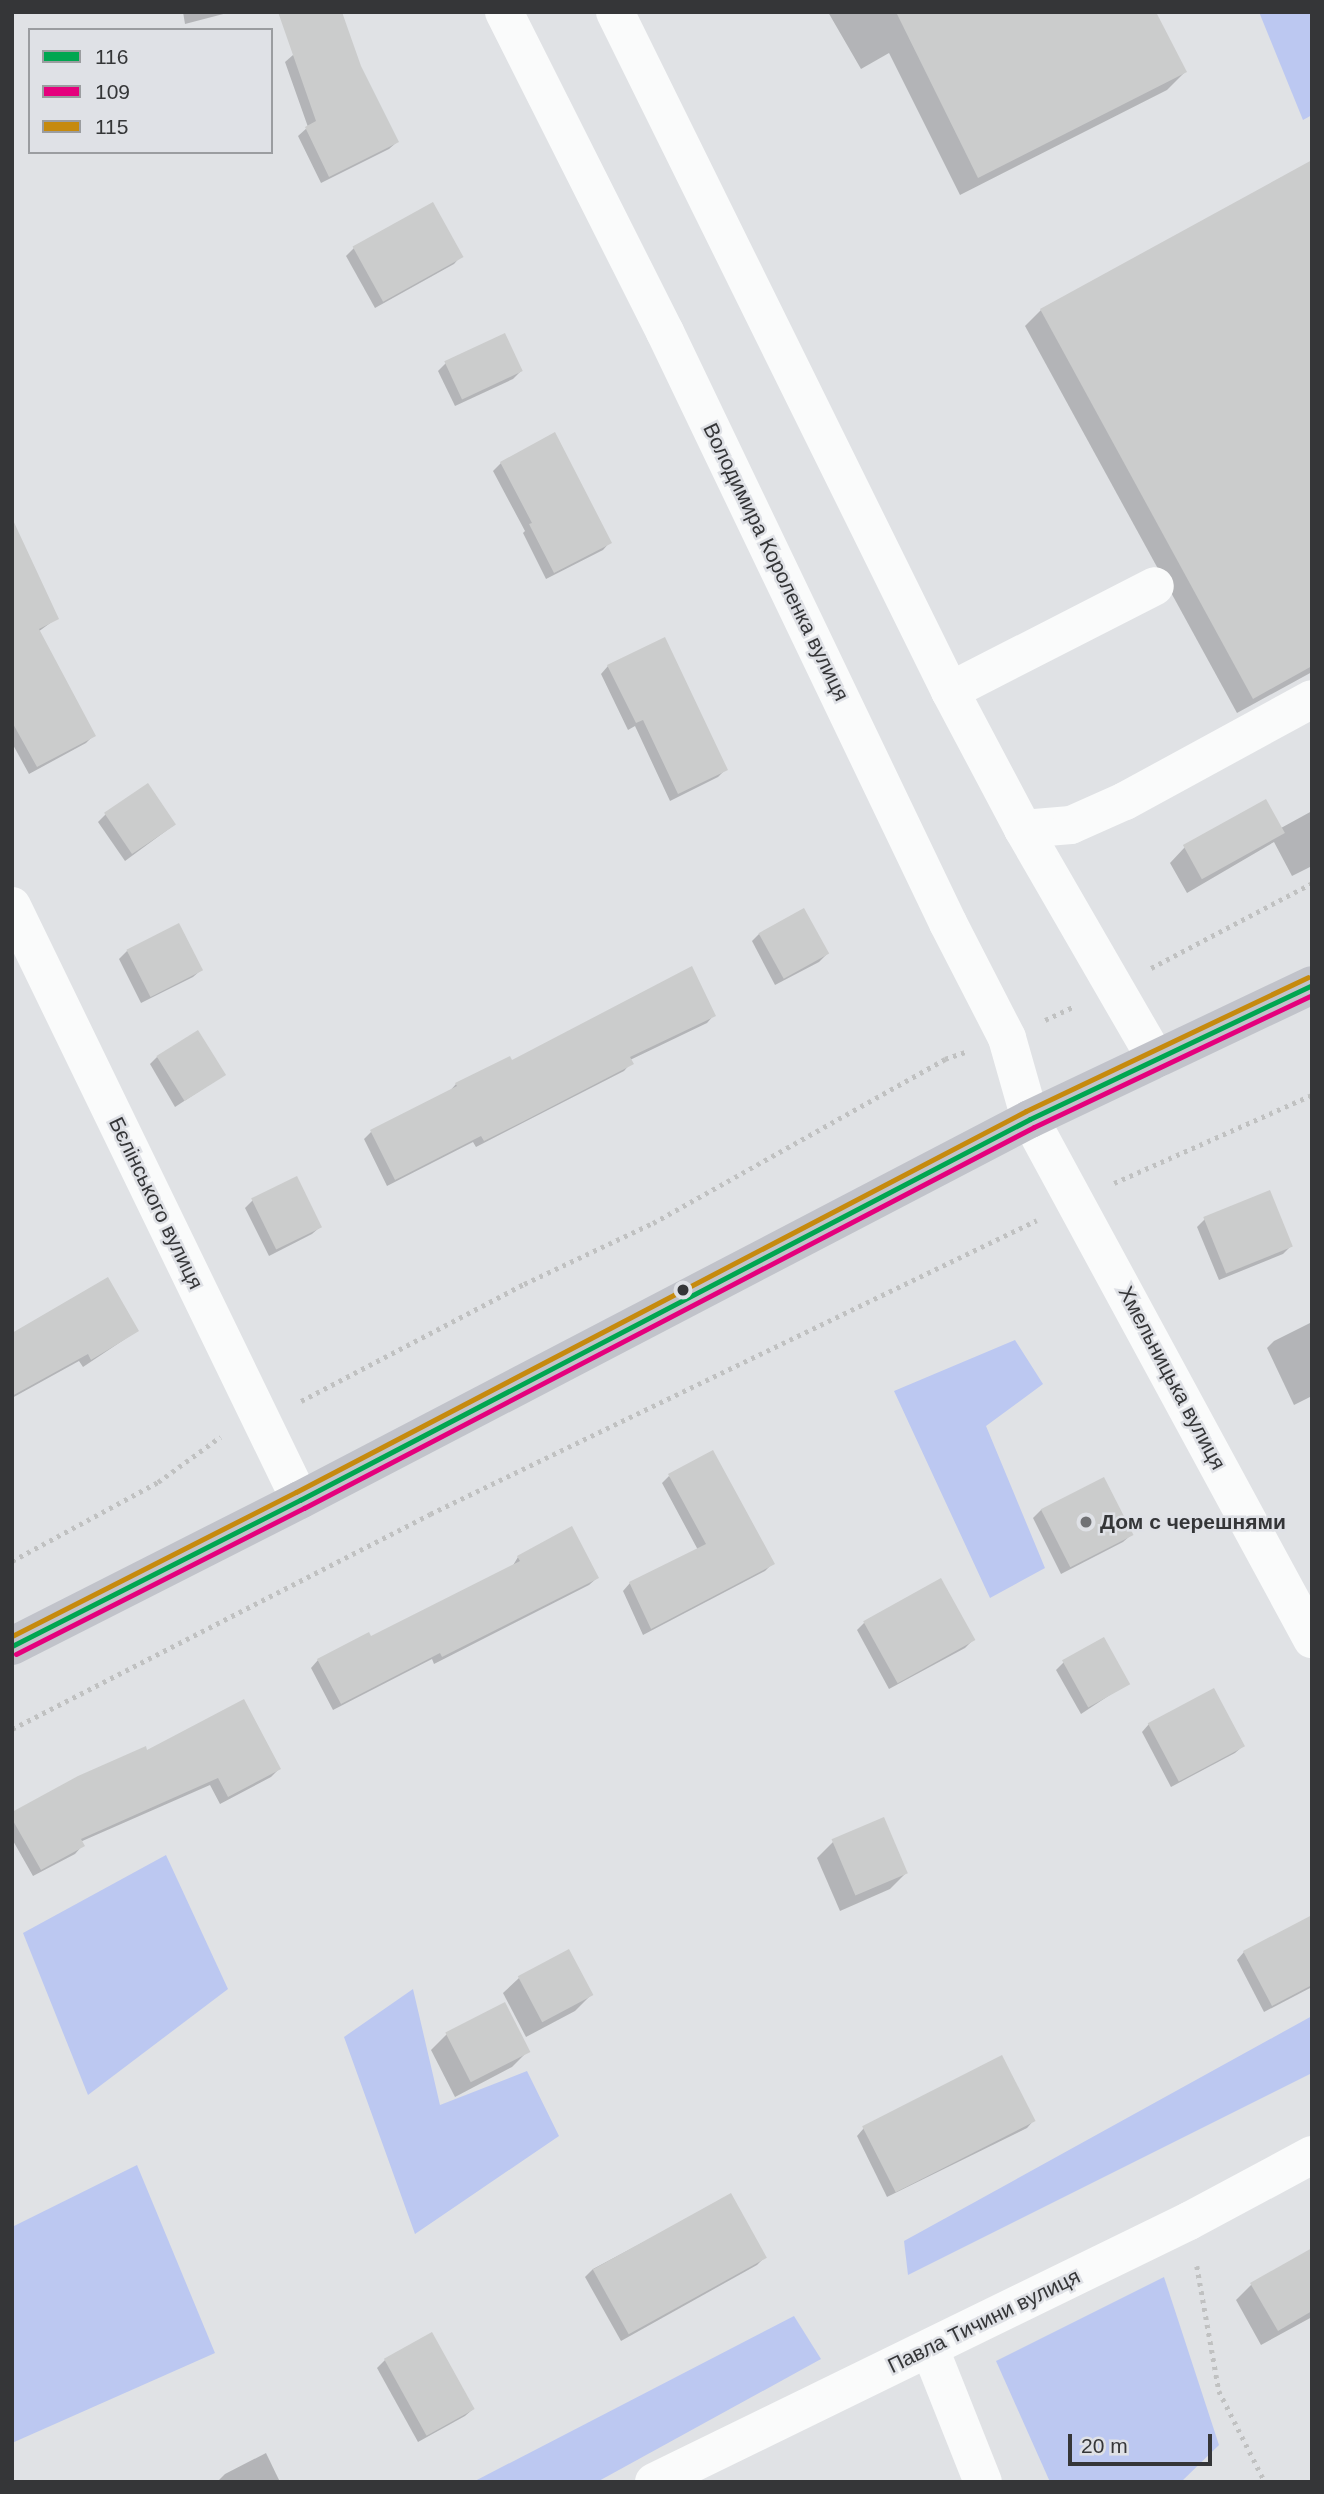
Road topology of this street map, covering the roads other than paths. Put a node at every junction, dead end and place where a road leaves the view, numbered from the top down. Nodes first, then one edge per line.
1 (504, 12) edge
2 (615, 12) edge
3 (1155, 586) dead end
4 (950, 691) junction
5 (1312, 699) edge
6 (1023, 829) junction
7 (12, 906) edge
8 (1312, 985) edge
9 (1156, 1059) junction
10 (1030, 1119) junction
11 (300, 1500) junction
12 (1312, 1639) edge
13 (12, 1646) edge
14 (1312, 2155) edge
15 (930, 2349) junction
16 (654, 2482) edge
17 (983, 2482) edge

1 - 10 street, Володимира Короленка вулиця
2 - 4 street
3 - 4 street
4 - 6 street
5 - 6 street
6 - 9 street
7 - 11 street, Бєлінського вулиця
8 - 9 main road
9 - 10 main road
10 - 11 main road
10 - 12 street, Хмельницька вулиця
11 - 13 main road
14 - 15 street, Павла Тичини вулиця
15 - 16 street, Павла Тичини вулиця
15 - 17 street

